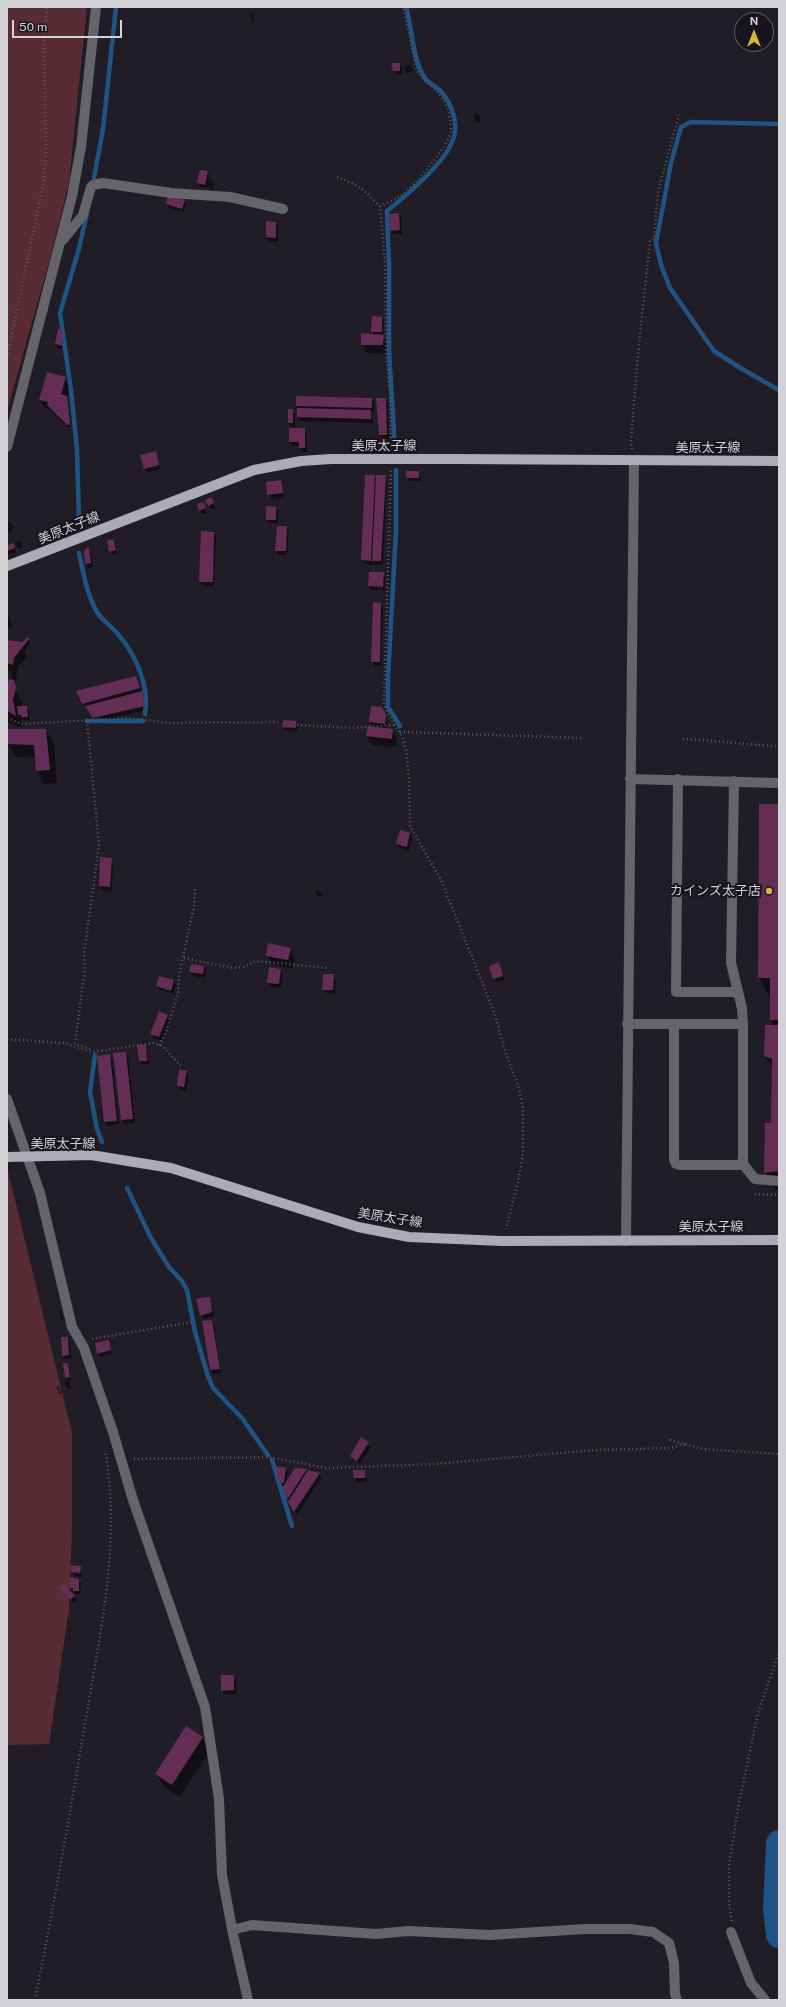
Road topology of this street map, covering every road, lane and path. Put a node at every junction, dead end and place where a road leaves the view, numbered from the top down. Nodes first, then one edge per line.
1 (47, 7) edge
2 (96, 7) edge
3 (403, 7) edge
4 (679, 115) dead end
5 (337, 177) dead end
6 (380, 206) junction
7 (283, 209) dead end
8 (60, 243) junction
9 (7, 357) edge
10 (7, 446) edge
11 (391, 459) junction
12 (634, 461) junction
13 (779, 461) edge
14 (7, 566) edge
15 (7, 718) edge
16 (87, 721) junction
17 (278, 722) dead end
18 (298, 725) dead end
19 (395, 725) junction
20 (400, 732) junction
21 (583, 738) dead end
22 (683, 739) dead end
23 (779, 746) edge
24 (630, 779) junction
25 (678, 779) junction
26 (734, 781) junction
27 (779, 783) edge
28 (195, 889) dead end
29 (184, 958) junction
30 (328, 968) dead end
31 (738, 992) junction
32 (627, 1024) junction
33 (674, 1024) junction
34 (743, 1024) junction
35 (7, 1039) edge
36 (159, 1045) junction
37 (91, 1049) dead end
38 (182, 1067) dead end
39 (7, 1099) edge
40 (27, 1156) junction
41 (10, 1157) edge
42 (742, 1163) junction
43 (779, 1181) edge
44 (755, 1194) dead end
45 (779, 1195) edge
46 (779, 1240) edge
47 (502, 1241) junction
48 (626, 1241) junction
49 (192, 1322) dead end
50 (87, 1334) dead end
51 (670, 1440) dead end
52 (686, 1444) junction
53 (104, 1448) dead end
54 (779, 1454) edge
55 (121, 1459) junction
56 (779, 1652) edge
57 (232, 1930) junction
58 (731, 1932) joint
59 (35, 2000) edge
60 (248, 2000) edge
61 (677, 2000) edge
62 (765, 2000) edge

1 - 9 path
2 - 8 street
3 - 6 path
4 - 12 path
5 - 6 path
6 - 11 path
7 - 8 street
8 - 10 street
11 - 12 main road, 美原太子線
11 - 14 main road, 美原太子線
11 - 19 path
12 - 13 main road, 美原太子線
12 - 24 street
15 - 16 path
16 - 17 path
16 - 37 path
18 - 19 path
19 - 20 path
20 - 21 path
20 - 47 path
22 - 23 path
24 - 25 street
24 - 32 street
25 - 26 street
25 - 31 street
26 - 27 street
26 - 31 street
28 - 29 path
29 - 30 path
29 - 36 path
31 - 34 street
32 - 33 street
32 - 48 street
33 - 34 street
33 - 42 street
34 - 42 street
35 - 36 path
36 - 38 path
39 - 40 street
40 - 41 main road, 美原太子線
40 - 47 main road, 美原太子線
40 - 55 street
42 - 43 street
44 - 45 path
46 - 48 main road, 美原太子線
47 - 48 main road, 美原太子線
49 - 50 path
51 - 52 path
52 - 54 path
52 - 55 path
53 - 59 path
55 - 57 street
56 - 58 path
57 - 60 street
57 - 61 street
58 - 62 street

